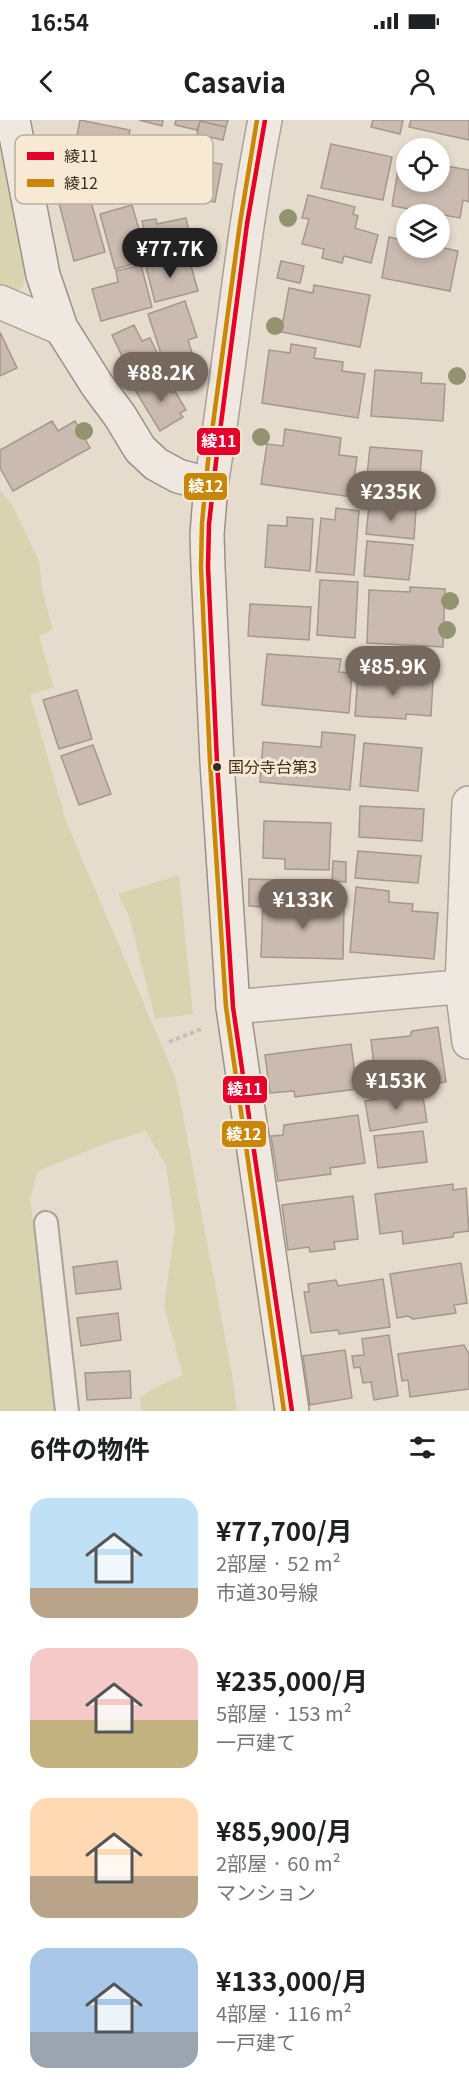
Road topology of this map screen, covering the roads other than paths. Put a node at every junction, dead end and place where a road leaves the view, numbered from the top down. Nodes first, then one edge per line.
1 (13, 120) edge
2 (265, 120) edge
3 (16, 135) edge
4 (29, 204) edge
5 (0, 302) edge
6 (61, 328) junction
7 (211, 485) junction
8 (469, 803) edge
9 (466, 986) edge
10 (233, 1006) junction
11 (469, 1042) edge
12 (46, 1223) dead end
13 (67, 1411) edge
14 (292, 1411) edge

1 - 3 main road
2 - 7 main road
4 - 6 main road
5 - 6 main road
6 - 7 main road
7 - 10 main road
8 - 9 main road
9 - 10 main road
9 - 11 main road
10 - 14 main road
12 - 13 lane

